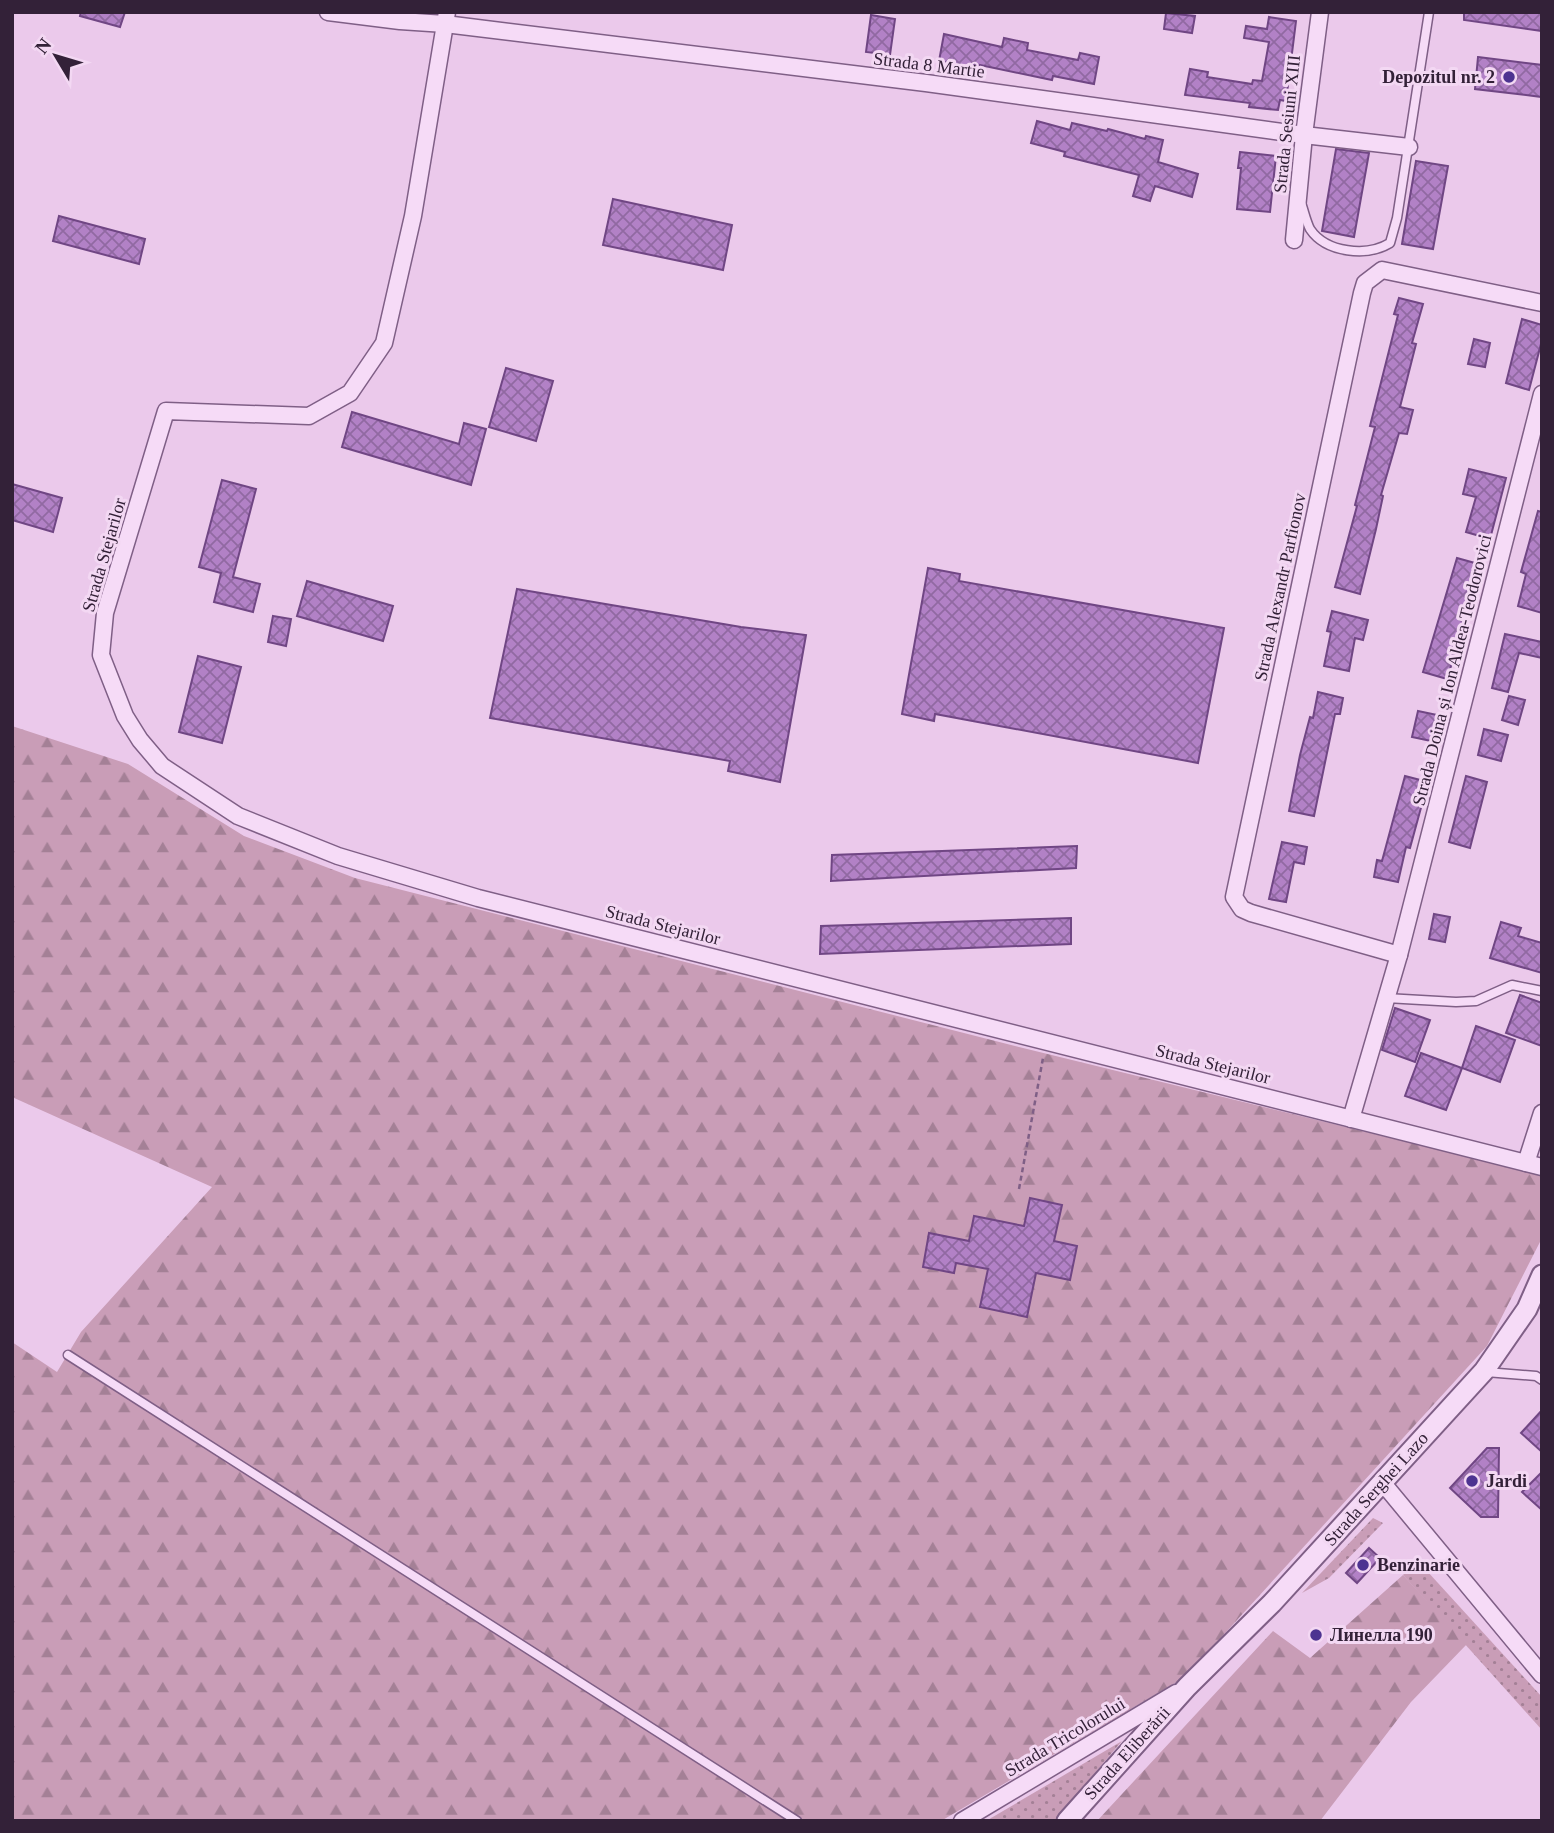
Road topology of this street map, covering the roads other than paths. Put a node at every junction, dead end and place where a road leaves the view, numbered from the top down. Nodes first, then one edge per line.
1 (328, 12) edge
2 (1320, 12) edge
3 (1429, 12) edge
4 (446, 18) edge
5 (1304, 135) junction
6 (1409, 147) junction
7 (1298, 194) junction
8 (1294, 240) dead end
9 (1542, 303) edge
10 (1542, 394) edge
11 (1399, 955) junction
12 (1542, 991) edge
13 (1387, 998) junction
14 (1542, 1113) edge
15 (1351, 1119) junction
16 (1534, 1165) edge
17 (1542, 1275) edge
18 (68, 1355) dead end
19 (1484, 1371) junction
20 (1542, 1380) edge
21 (1382, 1482) junction
22 (1542, 1675) edge
23 (1187, 1686) junction
24 (797, 1821) edge
25 (962, 1821) edge
26 (1067, 1821) edge

1 - 4 street, Strada 8 Martie
2 - 5 street, Strada Sesiuni XIII
3 - 6 lane
4 - 5 street, Strada 8 Martie
4 - 15 street, Strada Stejarilor
5 - 6 street, Strada 8 Martie
5 - 7 street, Strada Sesiuni XIII
6 - 7 lane
7 - 8 street, Strada Sesiuni XIII
9 - 11 street, Strada Alexandr Parfionov
10 - 11 street, Strada Doina și Ion Aldea-Teodorovici
11 - 13 street, Strada Doina și Ion Aldea-Teodorovici
12 - 13 lane
13 - 15 street, Strada Doina și Ion Aldea-Teodorovici
14 - 16 street
15 - 16 street, Strada Stejarilor
17 - 19 street, Strada Serghei Lazo
18 - 24 lane
19 - 20 lane
19 - 21 street, Strada Serghei Lazo
21 - 22 street
21 - 23 street, Strada Serghei Lazo
23 - 25 street, Strada Tricolorului
23 - 26 street, Strada Eliberării

